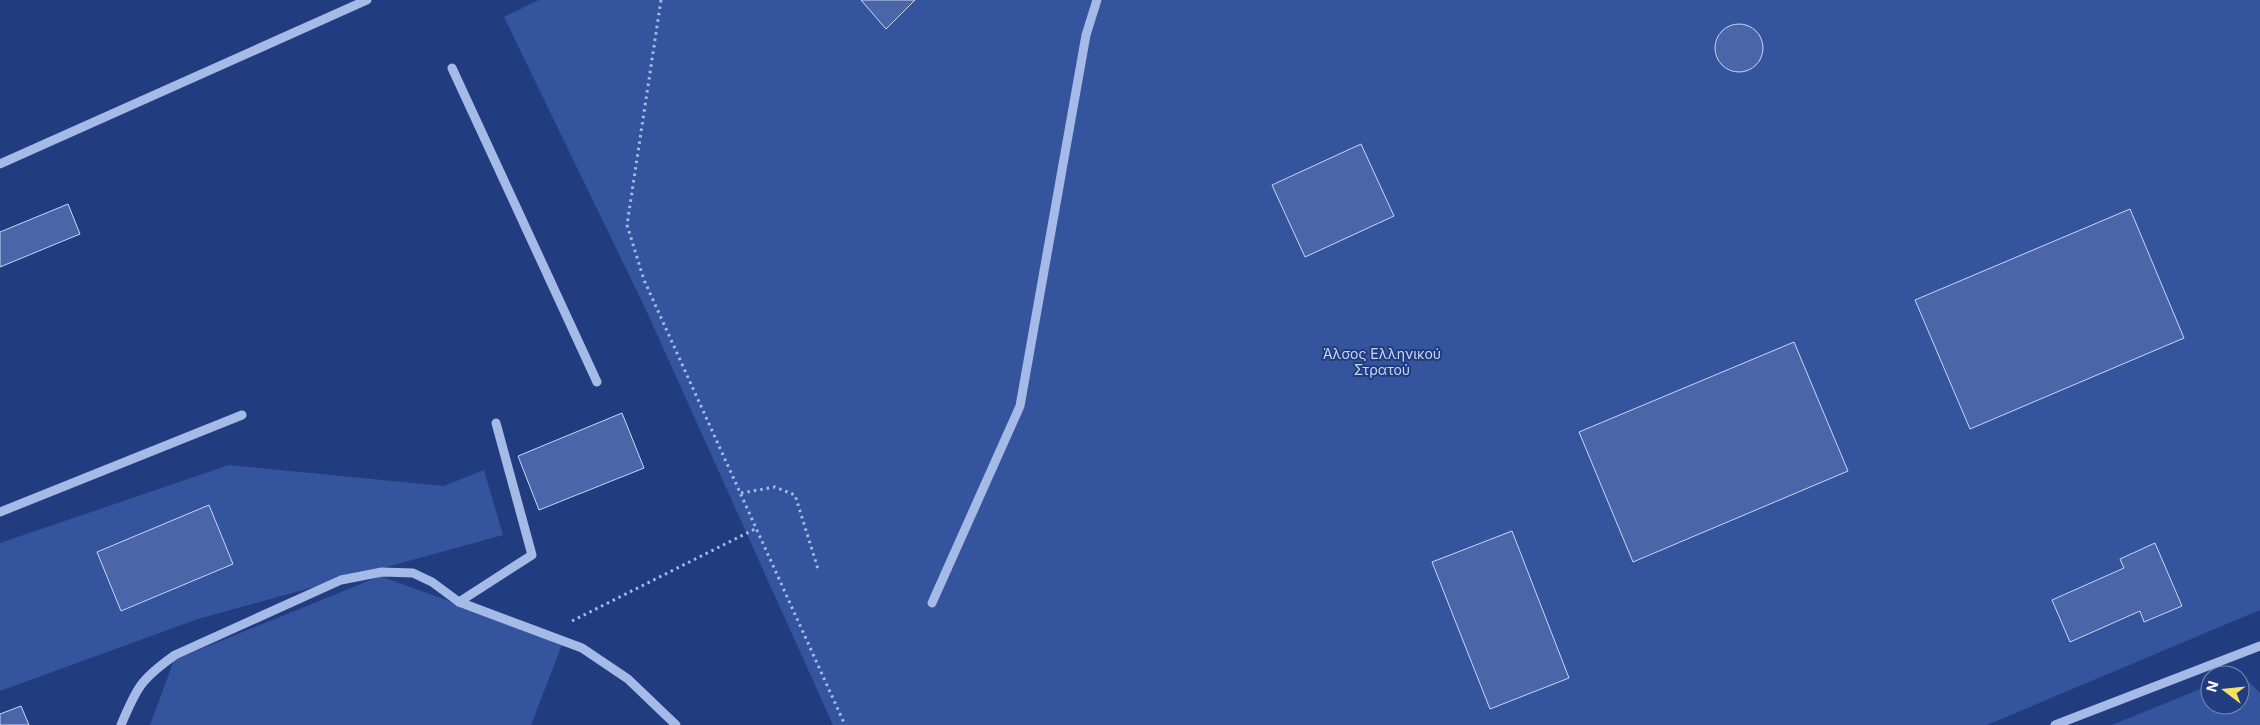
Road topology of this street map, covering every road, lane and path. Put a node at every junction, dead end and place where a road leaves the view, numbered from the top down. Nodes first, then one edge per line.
1 (367, 0) edge
2 (661, 0) edge
3 (1097, 0) edge
4 (452, 68) dead end
5 (0, 164) edge
6 (597, 382) dead end
7 (242, 415) dead end
8 (496, 423) dead end
9 (741, 493) junction
10 (0, 512) edge
11 (757, 528) junction
12 (818, 569) dead end
13 (459, 602) junction
14 (932, 602) dead end
15 (545, 634) junction
16 (2260, 646) edge
17 (121, 725) edge
18 (676, 725) edge
19 (844, 725) edge
20 (2055, 725) edge

1 - 5 street
2 - 9 path
3 - 14 street
4 - 6 street
7 - 10 street
8 - 13 street
9 - 11 path
9 - 12 path
11 - 15 path
11 - 19 path
13 - 15 street
13 - 17 street
15 - 18 street
16 - 20 street

